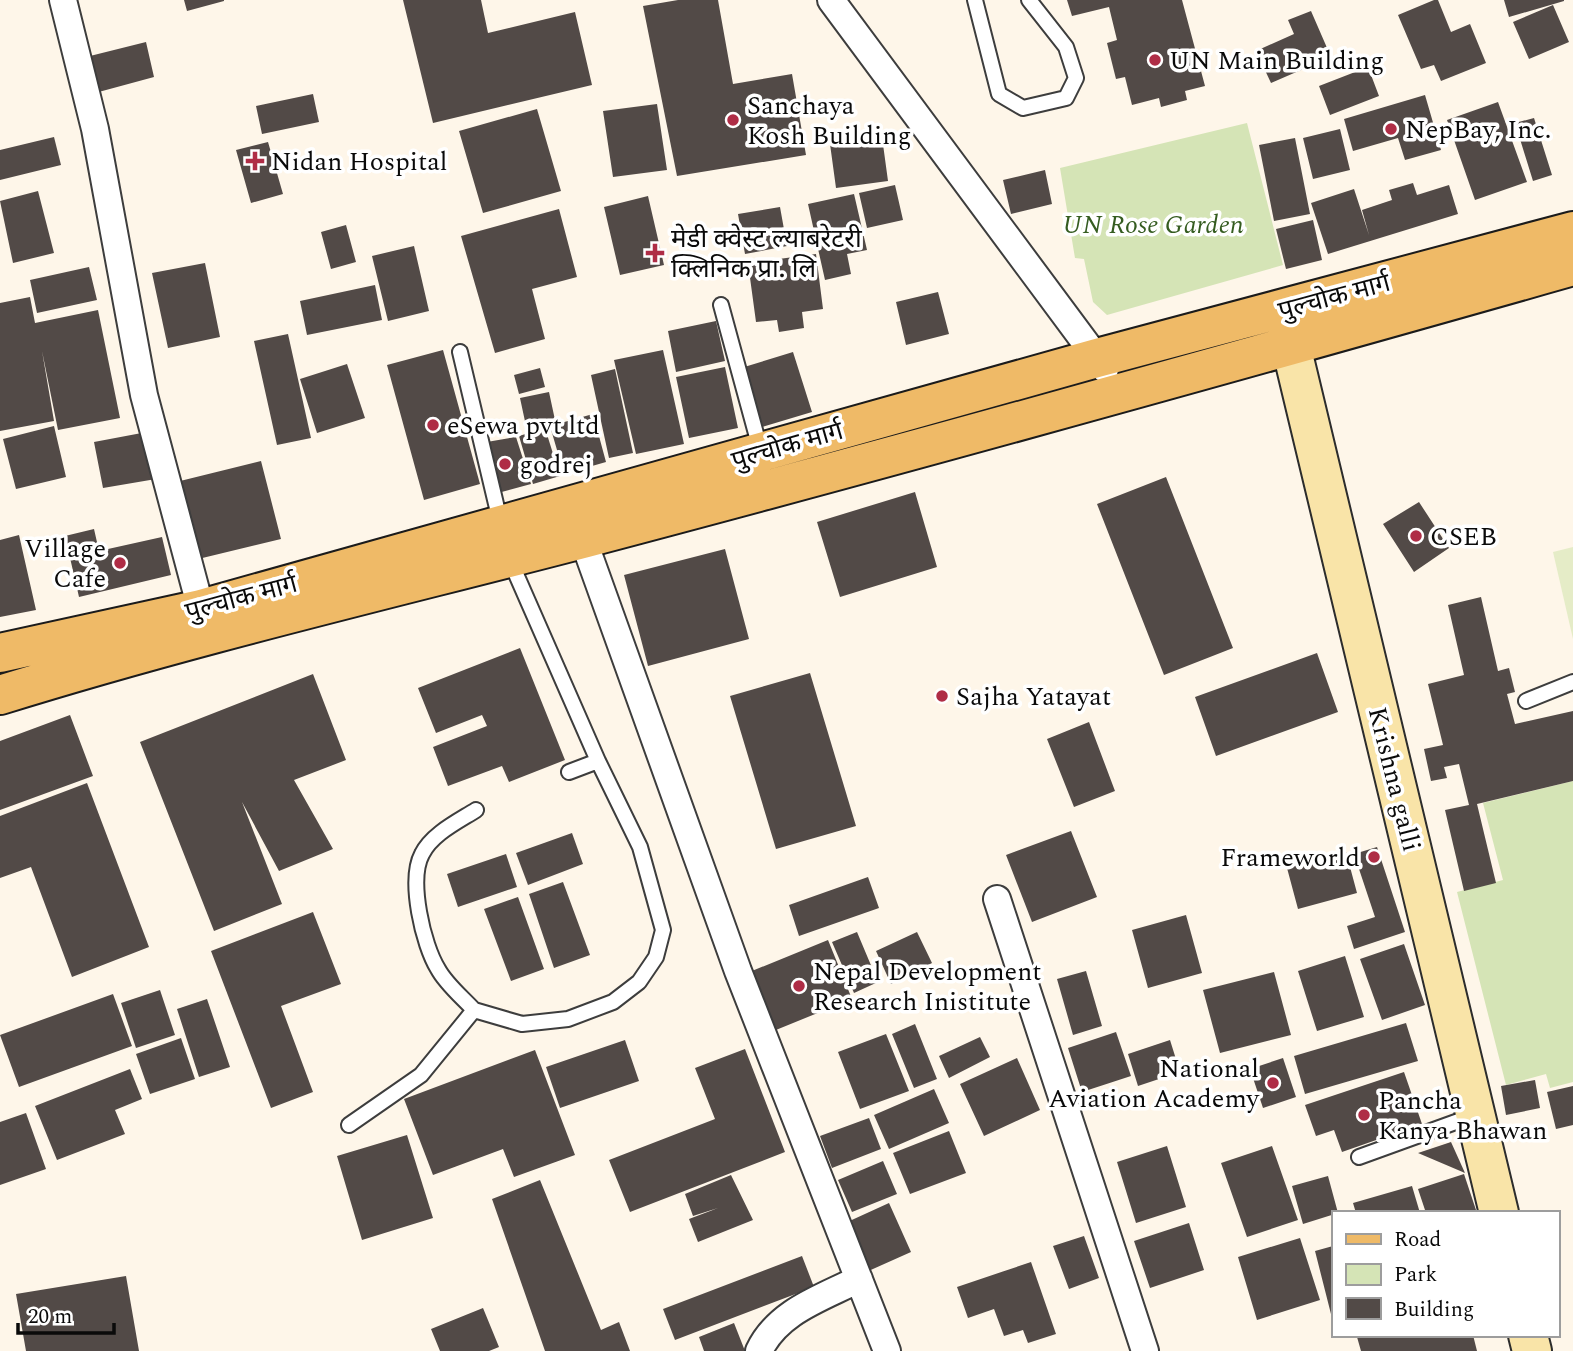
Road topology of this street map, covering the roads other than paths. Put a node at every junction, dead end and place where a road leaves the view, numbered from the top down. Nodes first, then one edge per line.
1 (63, 0) edge
2 (831, 0) edge
3 (975, 0) edge
4 (1029, 0) edge
5 (1573, 231) edge
6 (1573, 266) edge
7 (721, 305) dead end
8 (1291, 346) junction
9 (460, 352) dead end
10 (1097, 358) junction
11 (1121, 391) junction
12 (761, 453) junction
13 (583, 539) junction
14 (505, 541) junction
15 (201, 609) junction
16 (0, 653) edge
17 (1573, 682) edge
18 (9, 693) edge
19 (1526, 701) dead end
20 (598, 761) junction
21 (569, 772) dead end
22 (476, 810) dead end
23 (997, 899) dead end
24 (474, 1010) junction
25 (1475, 1115) junction
26 (349, 1125) dead end
27 (1359, 1157) dead end
28 (1499, 1211) edge
29 (859, 1279) junction
30 (759, 1351) edge
31 (887, 1351) edge
32 (1145, 1351) edge

1 - 15 street
2 - 10 street
3 - 4 lane
5 - 10 main road, पुल्चोक मार्ग
6 - 8 main road, पुल्चोक मार्ग
7 - 12 lane
8 - 11 main road, पुल्चोक मार्ग
8 - 25 street, Krishna galli
9 - 14 lane
10 - 11 street
10 - 12 main road, पुल्चोक मार्ग
11 - 13 main road, पुल्चोक मार्ग
12 - 14 main road, पुल्चोक मार्ग
13 - 14 main road, पुल्चोक मार्ग
13 - 29 street
14 - 15 main road, पुल्चोक मार्ग
14 - 18 main road, पुल्चोक मार्ग
14 - 20 lane
15 - 16 main road, पुल्चोक मार्ग
17 - 19 lane
20 - 21 lane
20 - 24 lane
22 - 24 lane
23 - 32 street
24 - 26 lane
25 - 27 lane
25 - 28 street, Krishna galli
29 - 30 street
29 - 31 street

